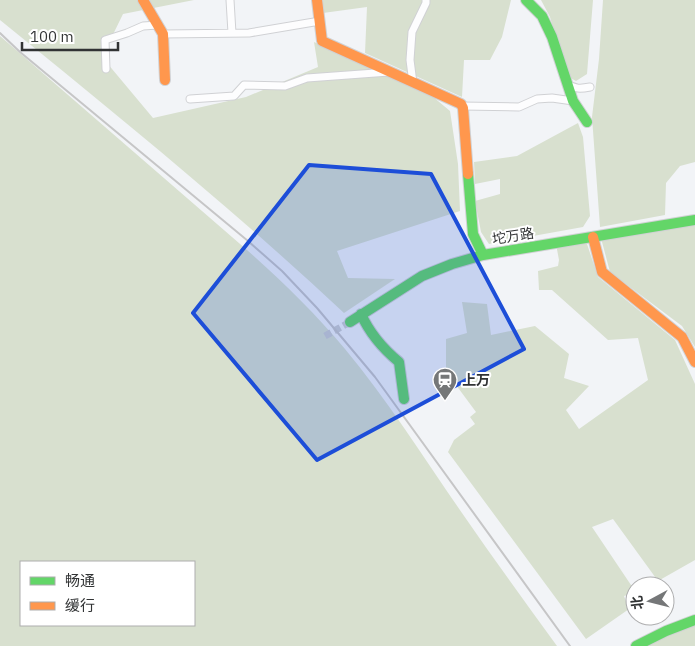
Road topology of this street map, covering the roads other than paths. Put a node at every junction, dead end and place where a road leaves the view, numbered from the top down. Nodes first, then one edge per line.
1 (143, 0) edge
2 (230, 0) edge
3 (317, 0) edge
4 (426, 0) edge
5 (526, 0) edge
6 (320, 22) junction
7 (158, 25) junction
8 (232, 33) junction
9 (164, 34) junction
10 (106, 69) dead end
11 (389, 72) junction
12 (165, 80) dead end
13 (414, 83) junction
14 (567, 84) junction
15 (590, 87) dead end
16 (190, 100) dead end
17 (573, 101) junction
18 (462, 106) junction
19 (587, 122) dead end
20 (695, 220) edge
21 (593, 237) junction
22 (483, 255) junction
23 (361, 314) junction
24 (350, 322) tunnel mouth
25 (695, 362) edge
26 (404, 399) dead end
27 (695, 620) edge
28 (636, 646) edge

1 - 7 street
2 - 8 street
3 - 6 street
4 - 13 street
5 - 14 street
6 - 8 street
6 - 11 street
7 - 9 street
7 - 10 street
8 - 9 street
9 - 12 street
11 - 13 street
11 - 16 street
13 - 18 street
14 - 15 street
14 - 17 street
17 - 18 street
17 - 19 street
18 - 22 street
20 - 21 street, 坨万路
21 - 22 street, 坨万路
21 - 25 street
22 - 23 street, 坨万路
23 - 24 street, 坨万路
23 - 26 street
27 - 28 street

